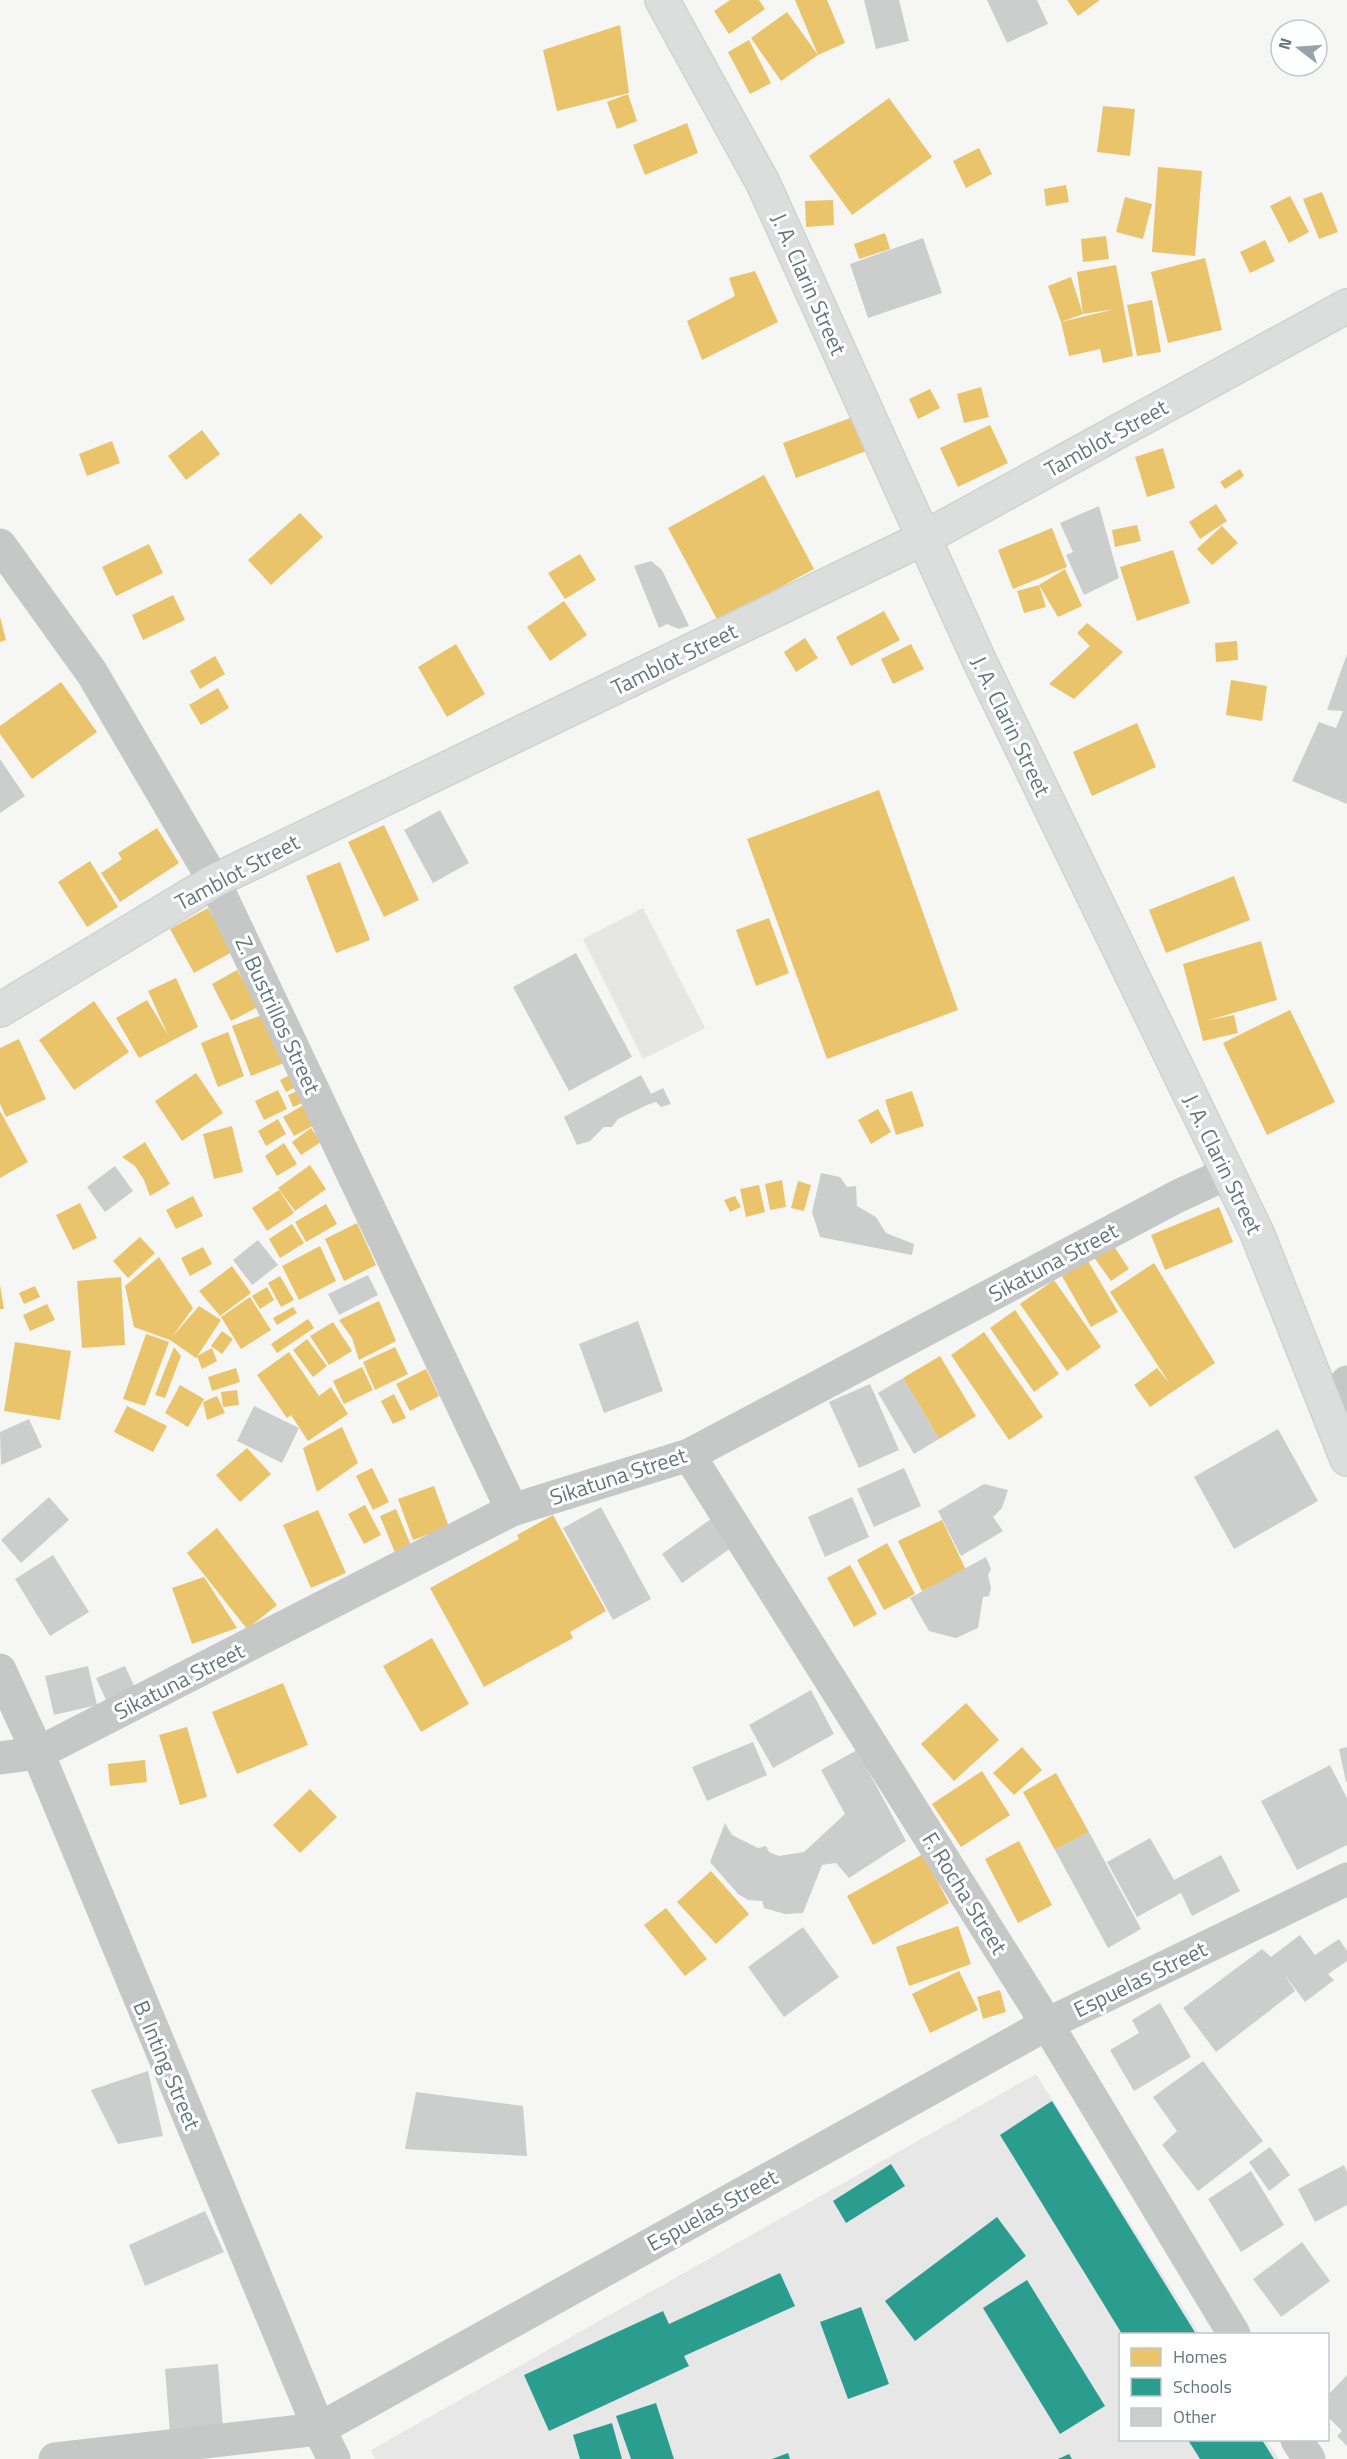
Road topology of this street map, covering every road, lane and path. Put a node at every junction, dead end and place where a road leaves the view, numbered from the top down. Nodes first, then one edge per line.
1 (662, 0) edge
2 (1347, 306) edge
3 (924, 538) junction
4 (0, 545) edge
5 (214, 881) junction
6 (0, 1010) edge
7 (1228, 1173) junction
8 (1347, 1382) edge
9 (1327, 1409) junction
10 (689, 1455) junction
11 (1347, 1459) edge
12 (512, 1510) junction
13 (0, 1671) edge
14 (38, 1753) junction
15 (0, 1758) edge
16 (1347, 1879) edge
17 (1047, 2024) junction
18 (1233, 2333) edge
19 (318, 2429) junction
20 (1298, 2441) edge
21 (55, 2459) edge
22 (334, 2459) edge
23 (1309, 2459) edge

1 - 3 main road, J. A. Clarin Street
2 - 3 main road, Tamblot Street
3 - 5 main road, Tamblot Street
3 - 7 main road, J. A. Clarin Street
4 - 5 street, Z. Bustrillos Street
5 - 6 main road, Tamblot Street
5 - 12 street, Z. Bustrillos Street
7 - 9 main road, J. A. Clarin Street
7 - 10 street, Sikatuna Street
8 - 9 street
9 - 11 main road, J. A. Clarin Street
10 - 12 street, Sikatuna Street
10 - 17 street, F. Rocha Street
12 - 14 street, Sikatuna Street
13 - 14 street, B. Inting Street
14 - 15 street, Sikatuna Street
14 - 19 street, B. Inting Street
16 - 17 street, Espuelas Street
17 - 18 street, F. Rocha Street
17 - 19 street, Espuelas Street
19 - 21 street, Espuelas Street
19 - 22 street, B. Inting Street
20 - 23 street

